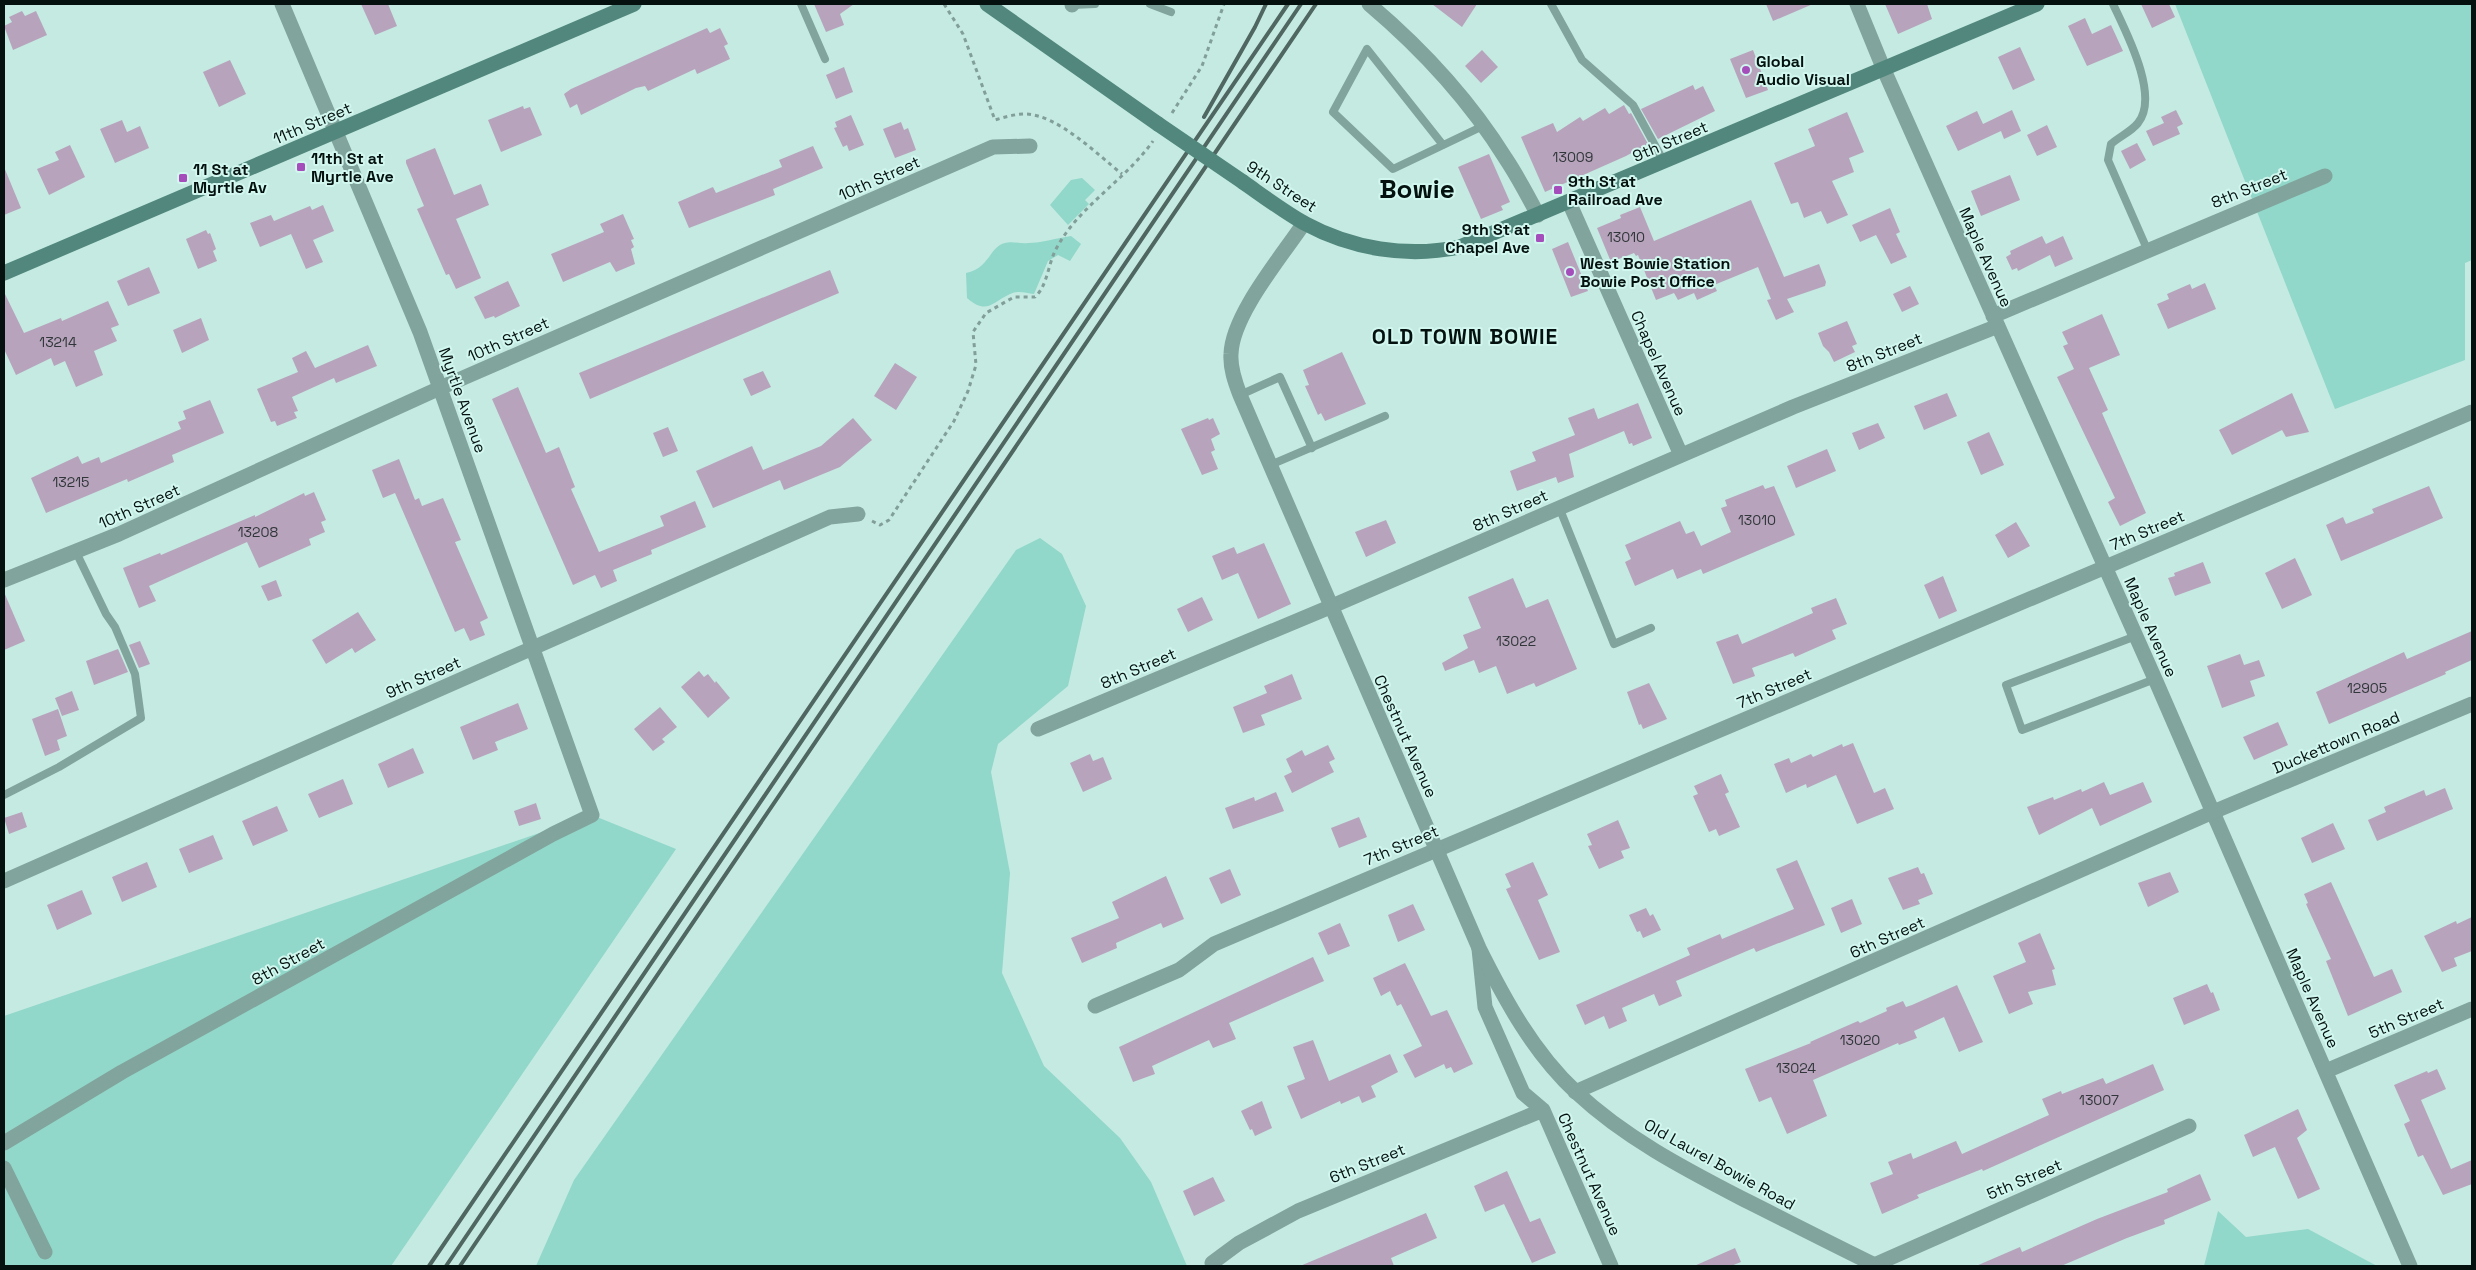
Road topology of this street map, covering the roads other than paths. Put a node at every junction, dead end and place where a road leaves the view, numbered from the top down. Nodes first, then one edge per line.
1 (282, 4) edge
2 (634, 4) edge
3 (801, 4) edge
4 (987, 4) edge
5 (1072, 4) edge
6 (1095, 4) edge
7 (1150, 4) edge
8 (1370, 4) edge
9 (1551, 4) edge
10 (1856, 4) edge
11 (2037, 4) edge
12 (2113, 4) edge
13 (1171, 12) dead end
14 (825, 59) dead end
15 (1884, 70) junction
16 (1482, 126) junction
17 (337, 132) junction
18 (1443, 145) junction
19 (1030, 146) dead end
20 (1664, 162) junction
21 (2325, 176) dead end
22 (1569, 202) junction
23 (1538, 215) junction
24 (1304, 223) junction
25 (2147, 249) junction
26 (4, 273) edge
27 (1995, 321) junction
28 (440, 388) junction
29 (1240, 395) junction
30 (2472, 412) edge
31 (1385, 416) dead end
32 (1312, 448) junction
33 (1681, 455) junction
34 (1270, 465) junction
35 (1559, 507) junction
36 (858, 514) road end
37 (76, 552) junction
38 (2105, 567) junction
39 (4, 580) edge
40 (1330, 607) junction
41 (1651, 628) dead end
42 (2136, 636) junction
43 (532, 648) junction
44 (2155, 679) junction
45 (2472, 704) edge
46 (1038, 729) dead end
47 (4, 794) edge
48 (2213, 812) junction
49 (592, 815) joint
50 (1436, 849) junction
51 (4, 881) edge
52 (1479, 948) junction
53 (1095, 1006) dead end
54 (2472, 1009) edge
55 (2326, 1071) junction
56 (1575, 1092) junction
57 (1542, 1110) junction
58 (2189, 1126) dead end
59 (4, 1143) edge
60 (4, 1168) edge
61 (45, 1252) dead end
62 (1212, 1263) dead end
63 (1612, 1266) edge
64 (1876, 1266) edge
65 (2410, 1266) edge

1 - 17 street, Myrtle Avenue
2 - 17 main road, 11th Street
3 - 14 lane
4 - 24 main road, 9th Street, bridge
5 - 6 lane
7 - 13 lane
8 - 16 street
9 - 20 lane
10 - 15 street, Maple Avenue
11 - 15 main road, 9th Street
12 - 25 lane
15 - 20 main road, 9th Street
15 - 27 street, Maple Avenue
16 - 18 lane
16 - 23 street
17 - 26 main road, 11th Street
17 - 28 street, Myrtle Avenue
18 - 18 lane
19 - 28 street, 10th Street
20 - 22 main road, 9th Street
21 - 25 street, 8th Street
22 - 23 main road, 9th Street
22 - 33 street, Chapel Avenue
23 - 24 main road, 9th Street
24 - 29 street, Chestnut Avenue
25 - 27 street, 8th Street
27 - 33 street, 8th Street
27 - 38 street, Maple Avenue
28 - 37 street, 10th Street
28 - 43 street, Myrtle Avenue
29 - 32 lane
29 - 34 street, Chestnut Avenue
30 - 38 street, 7th Street
31 - 32 lane
32 - 34 lane
33 - 35 street, 8th Street
34 - 40 street, Chestnut Avenue
35 - 40 street, 8th Street
35 - 41 lane
36 - 43 street, 9th Street
37 - 39 street, 10th Street
37 - 47 lane
38 - 42 street, Maple Avenue
38 - 50 street, 7th Street
40 - 46 street, 8th Street
40 - 50 street, Chestnut Avenue
42 - 44 street, Maple Avenue
42 - 44 lane
43 - 49 street, Myrtle Avenue
43 - 51 street, 9th Street
44 - 48 street, Maple Avenue
45 - 48 street, Duckettown Road
48 - 55 street, Maple Avenue
48 - 56 street, 6th Street
49 - 59 street, 8th Street
50 - 52 street, Chestnut Avenue
50 - 53 street, 7th Street
52 - 56 street, Old Laurel Bowie Road
52 - 57 street, Chestnut Avenue
54 - 55 street, 5th Street
55 - 65 street, Maple Avenue
56 - 64 street, Old Laurel Bowie Road
57 - 62 street, 6th Street
57 - 63 street, Chestnut Avenue
58 - 64 street, 5th Street
60 - 61 street

